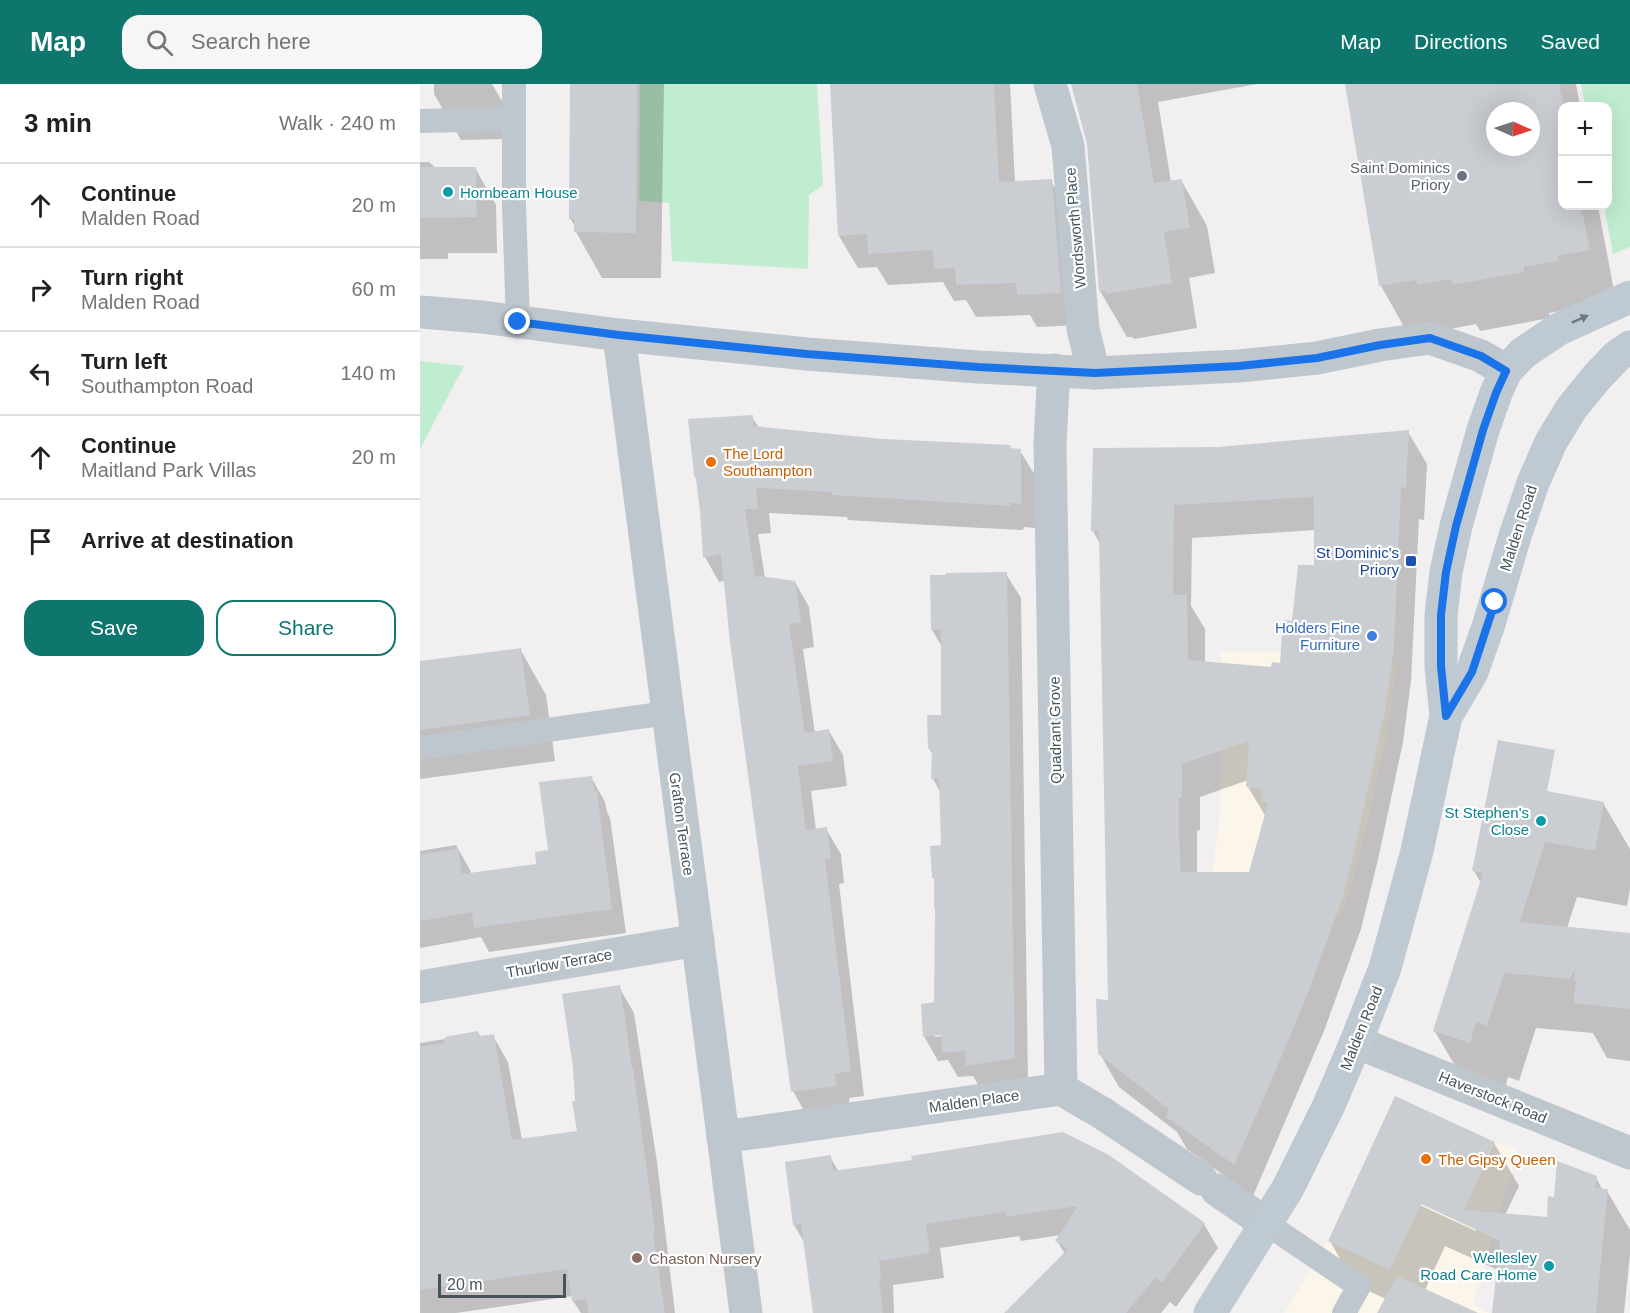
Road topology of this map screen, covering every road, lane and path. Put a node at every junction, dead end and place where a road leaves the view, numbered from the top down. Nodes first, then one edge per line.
1 (514, 84) edge
2 (1050, 84) edge
3 (514, 119) junction
4 (420, 121) edge
5 (1630, 297) edge
6 (420, 312) edge
7 (518, 322) junction
8 (619, 335) junction
9 (1630, 347) edge
10 (1054, 370) junction
11 (1506, 371) junction
12 (1095, 373) junction
13 (667, 713) junction
14 (1446, 716) junction
15 (420, 748) edge
16 (698, 940) junction
17 (420, 987) edge
18 (1356, 1042) junction
19 (1061, 1089) junction
20 (723, 1137) junction
21 (1630, 1153) edge
22 (1267, 1224) junction
23 (746, 1313) edge
24 (1210, 1313) edge
25 (1344, 1313) edge

1 - 3 lane
2 - 12 street, Wordsworth Place
3 - 4 lane
3 - 7 lane
11 -> 5 main road
6 - 7 street
7 - 8 street
8 - 10 street
8 - 13 street, Grafton Terrace
9 - 14 main road, Malden Road
10 - 12 street
10 - 19 street, Quadrant Grove
11 - 12 street
11 - 14 main road, Malden Road
13 - 15 lane
13 - 16 street, Grafton Terrace
14 - 18 main road, Malden Road
16 - 17 street, Thurlow Terrace
16 - 20 street, Grafton Terrace
18 - 21 street, Haverstock Road
18 - 22 main road, Malden Road
19 - 20 street, Malden Place
19 - 22 street
20 - 23 street, Grafton Terrace
22 - 24 main road, Malden Road
22 - 25 lane

